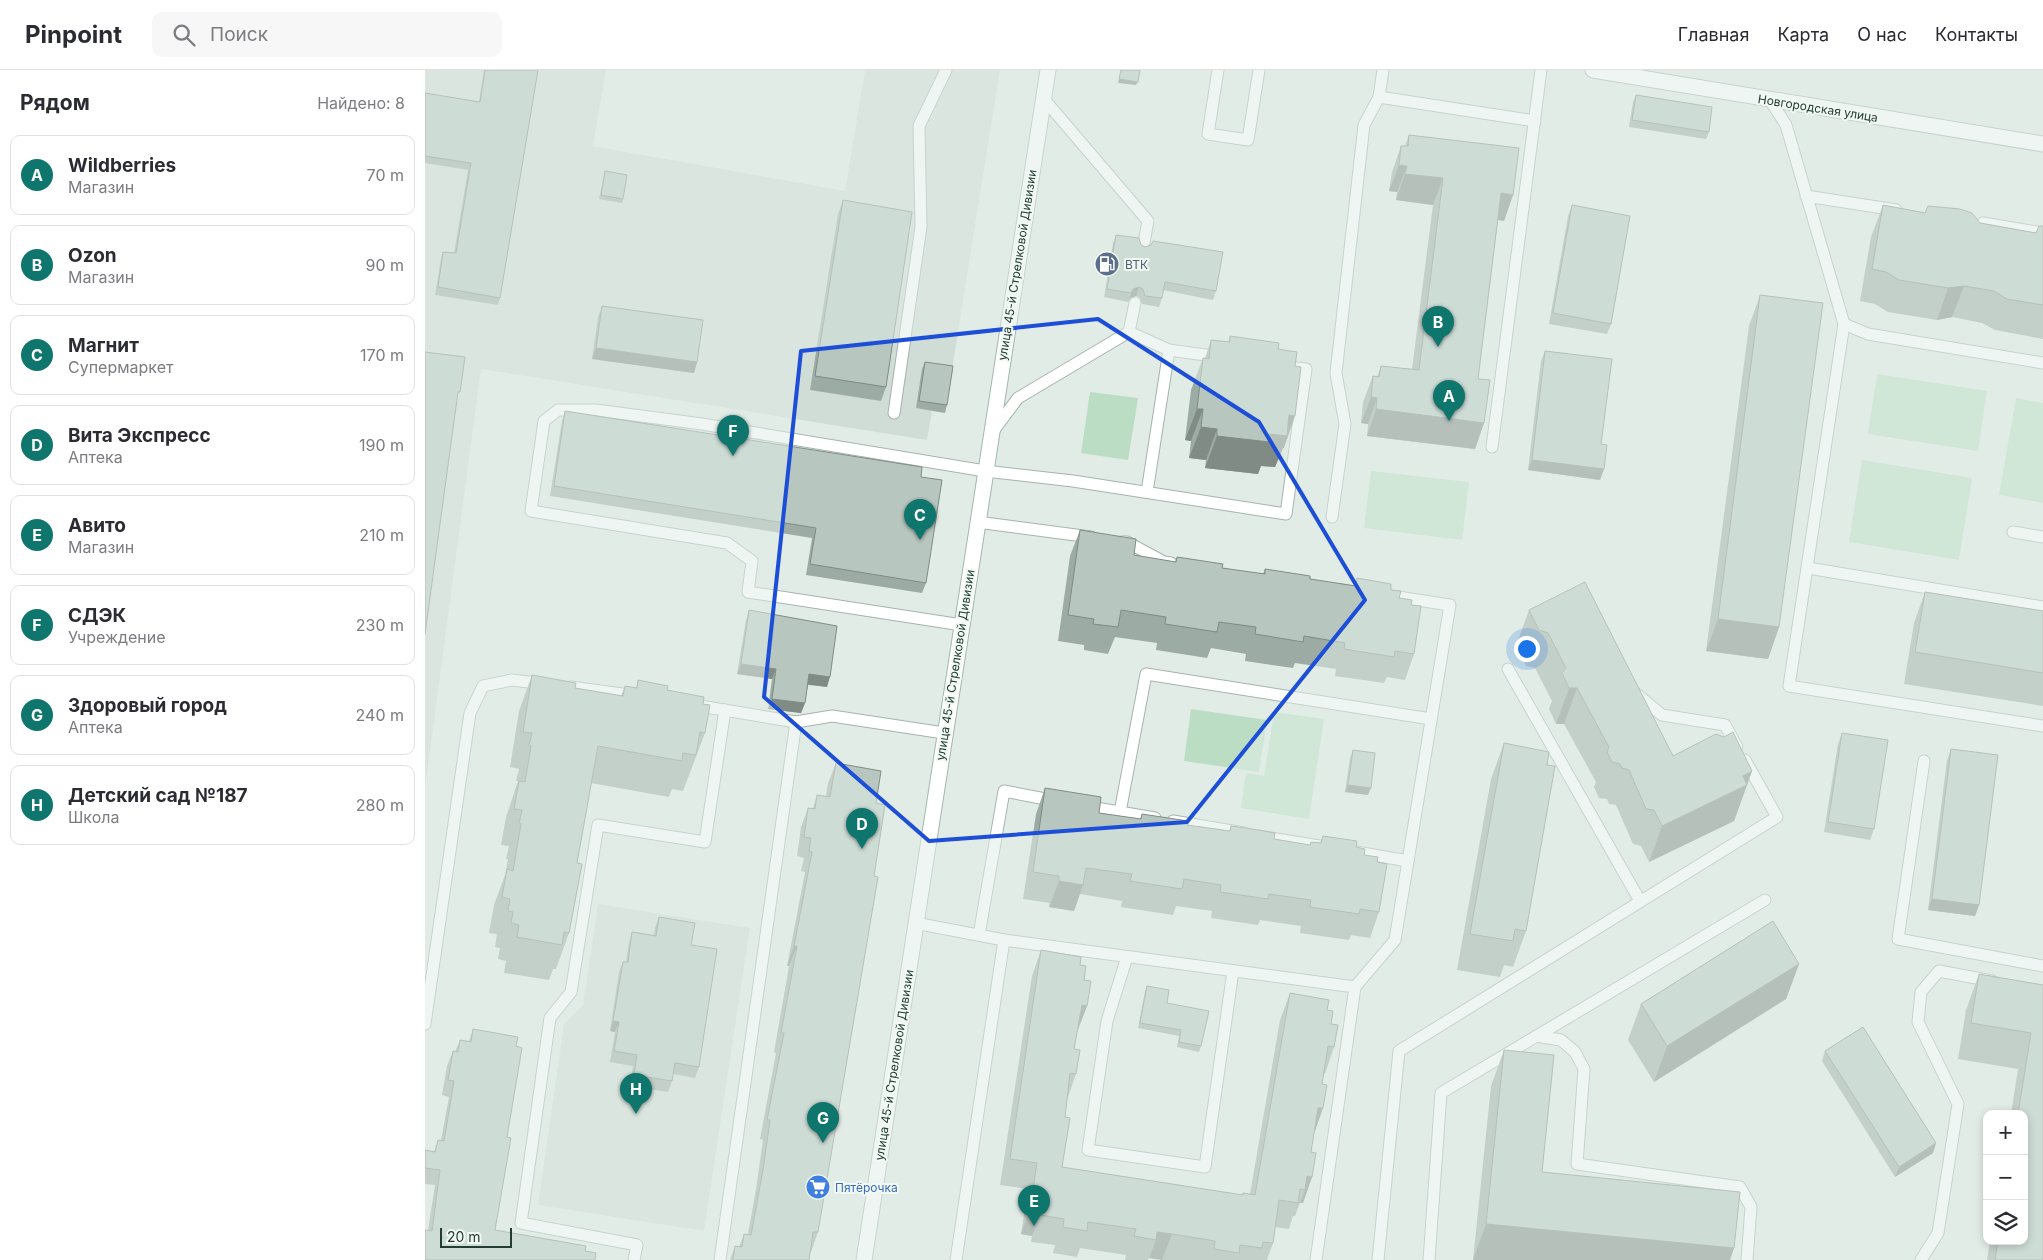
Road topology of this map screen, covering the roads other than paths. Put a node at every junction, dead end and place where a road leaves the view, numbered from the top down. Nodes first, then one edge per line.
1 (946, 70) edge
2 (1047, 70) edge
3 (1218, 70) edge
4 (1259, 70) edge
5 (1383, 70) edge
6 (1541, 70) edge
7 (1593, 70) edge
8 (1379, 97) junction
9 (1043, 98) junction
10 (1770, 100) junction
11 (1535, 121) junction
12 (2043, 144) edge
13 (1806, 196) junction
14 (1910, 212) edge
15 (1967, 221) edge
16 (2043, 233) edge
17 (1143, 248) edge
18 (1135, 303) edge
19 (1844, 324) junction
20 (1129, 332) junction
21 (1169, 350) junction
22 (1227, 358) edge
23 (2043, 363) edge
24 (1276, 365) edge
25 (894, 413) dead end
26 (991, 436) junction
27 (1492, 447) dead end
28 (985, 471) junction
29 (1147, 492) junction
30 (1332, 517) dead end
31 (977, 522) junction
32 (2013, 532) dead end
33 (2043, 537) edge
34 (1184, 565) edge
35 (1808, 568) junction
36 (1371, 593) edge
37 (2043, 607) edge
38 (961, 625) junction
39 (1508, 668) dead end
40 (1623, 682) edge
41 (651, 698) edge
42 (679, 702) edge
43 (725, 710) junction
44 (1431, 720) junction
45 (796, 722) junction
46 (2043, 726) edge
47 (945, 733) junction
48 (1924, 761) dead end
49 (1120, 812) junction
50 (1408, 860) junction
51 (1765, 900) dead end
52 (1640, 902) junction
53 (915, 923) junction
54 (979, 935) junction
55 (1003, 940) junction
56 (1127, 957) junction
57 (2043, 966) edge
58 (1233, 971) junction
59 (2005, 984) edge
60 (1355, 987) junction
61 (425, 1024) edge
62 (1536, 1036) junction
63 (634, 1260) edge
64 (720, 1260) edge
65 (864, 1260) edge
66 (956, 1260) edge
67 (1316, 1260) edge
68 (1378, 1260) edge
69 (1429, 1260) edge
70 (1747, 1260) edge
71 (1921, 1260) edge

1 - 25 lane
2 - 9 main road, улица 45-й Стрелковой Дивизии
3 - 4 lane
5 - 8 lane
6 - 11 lane
7 - 10 main road, Новгородская улица
8 - 11 lane
8 - 30 lane
9 - 17 lane
9 - 26 main road, улица 45-й Стрелковой Дивизии
10 - 12 main road, Новгородская улица
10 - 13 lane
11 - 27 lane
13 - 14 lane
13 - 19 lane
15 - 16 lane
18 - 20 lane
19 - 23 lane
19 - 35 lane
20 - 21 lane
20 - 26 lane
21 - 22 lane
21 - 29 lane
24 - 29 lane
26 - 28 main road, улица 45-й Стрелковой Дивизии
28 - 29 lane
28 - 31 main road, улица 45-й Стрелковой Дивизии
28 - 38 lane
31 - 34 lane
31 - 38 main road, улица 45-й Стрелковой Дивизии
32 - 33 lane
35 - 37 lane
35 - 46 lane
36 - 44 lane
38 - 47 main road, улица 45-й Стрелковой Дивизии
39 - 52 lane
40 - 52 lane
41 - 61 lane
42 - 43 lane
43 - 45 lane
43 - 63 lane
44 - 49 lane
44 - 50 lane
45 - 47 lane
45 - 64 lane
47 - 53 main road, улица 45-й Стрелковой Дивизии
48 - 57 lane
49 - 50 lane
49 - 54 lane
50 - 60 lane
51 - 62 lane
52 - 68 lane
53 - 54 lane
53 - 65 main road, улица 45-й Стрелковой Дивизии
54 - 55 lane
55 - 56 lane
55 - 66 lane
56 - 58 lane
56 - 58 lane
58 - 60 lane
59 - 71 lane
60 - 67 lane
62 - 69 lane
62 - 70 lane

